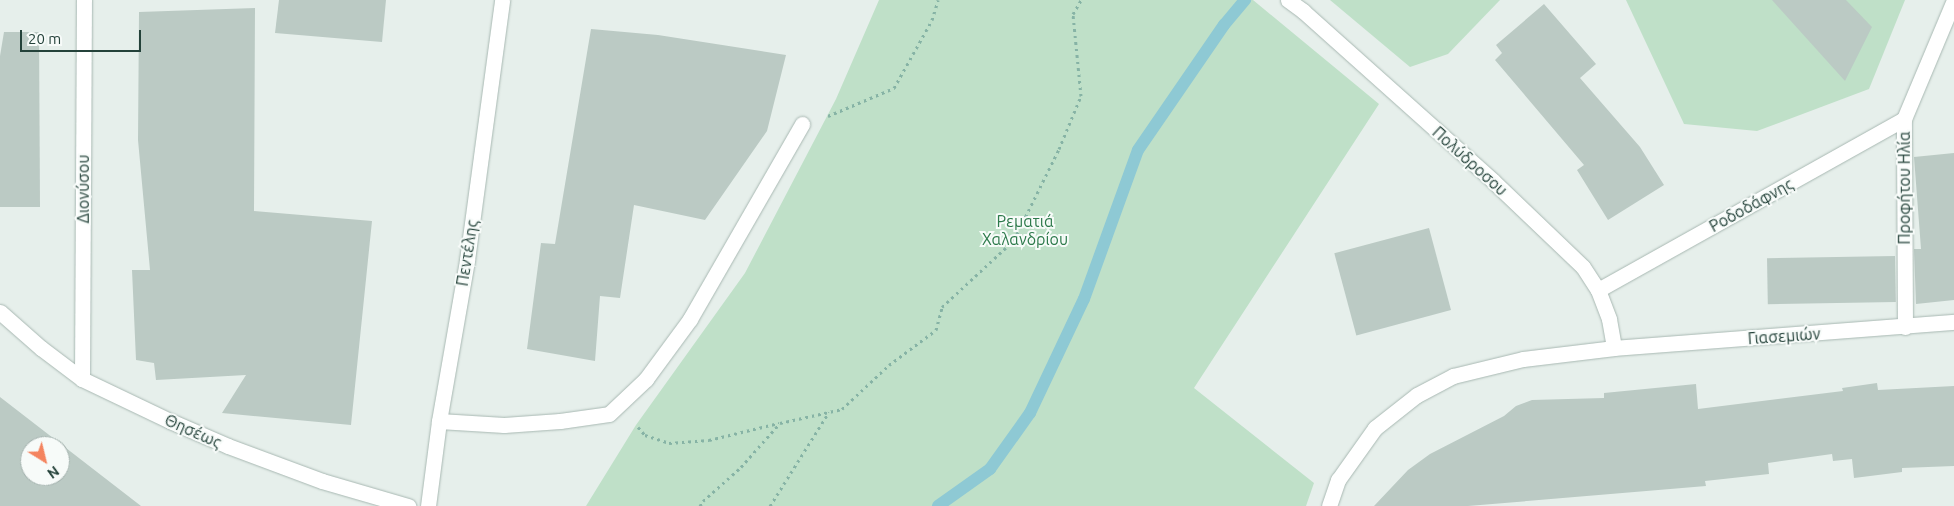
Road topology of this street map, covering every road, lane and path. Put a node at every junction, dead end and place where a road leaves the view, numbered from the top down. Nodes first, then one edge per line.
1 (84, 0) edge
2 (502, 0) edge
3 (938, 0) edge
4 (1081, 0) edge
5 (1288, 0) edge
6 (1954, 0) edge
7 (1904, 119) junction
8 (802, 124) joint
9 (1598, 290) junction
10 (0, 312) edge
11 (1954, 322) edge
12 (1905, 327) junction
13 (1614, 348) junction
14 (82, 379) junction
15 (619, 404) junction
16 (829, 412) junction
17 (438, 420) junction
18 (780, 423) junction
19 (408, 506) edge
20 (428, 506) edge
21 (700, 506) edge
22 (770, 506) edge
23 (1329, 506) edge

1 - 14 street, Διονύσου
2 - 17 street, Πεντέλης
3 - 8 path
4 - 16 path
5 - 9 street, Πολύδροσου
6 - 7 street, Προφήτου Ηλία
7 - 9 street, Ροδοδάφνης
7 - 12 street, Προφήτου Ηλία
8 - 15 street
9 - 13 street, Πολύδροσου
10 - 14 street, Θησέως
11 - 12 street, Γιασεμιών
12 - 13 street, Γιασεμιών
13 - 23 street
14 - 19 street, Θησέως
15 - 17 street
15 - 18 path
16 - 18 path
16 - 22 path
17 - 20 street, Πεντέλης
18 - 21 path

